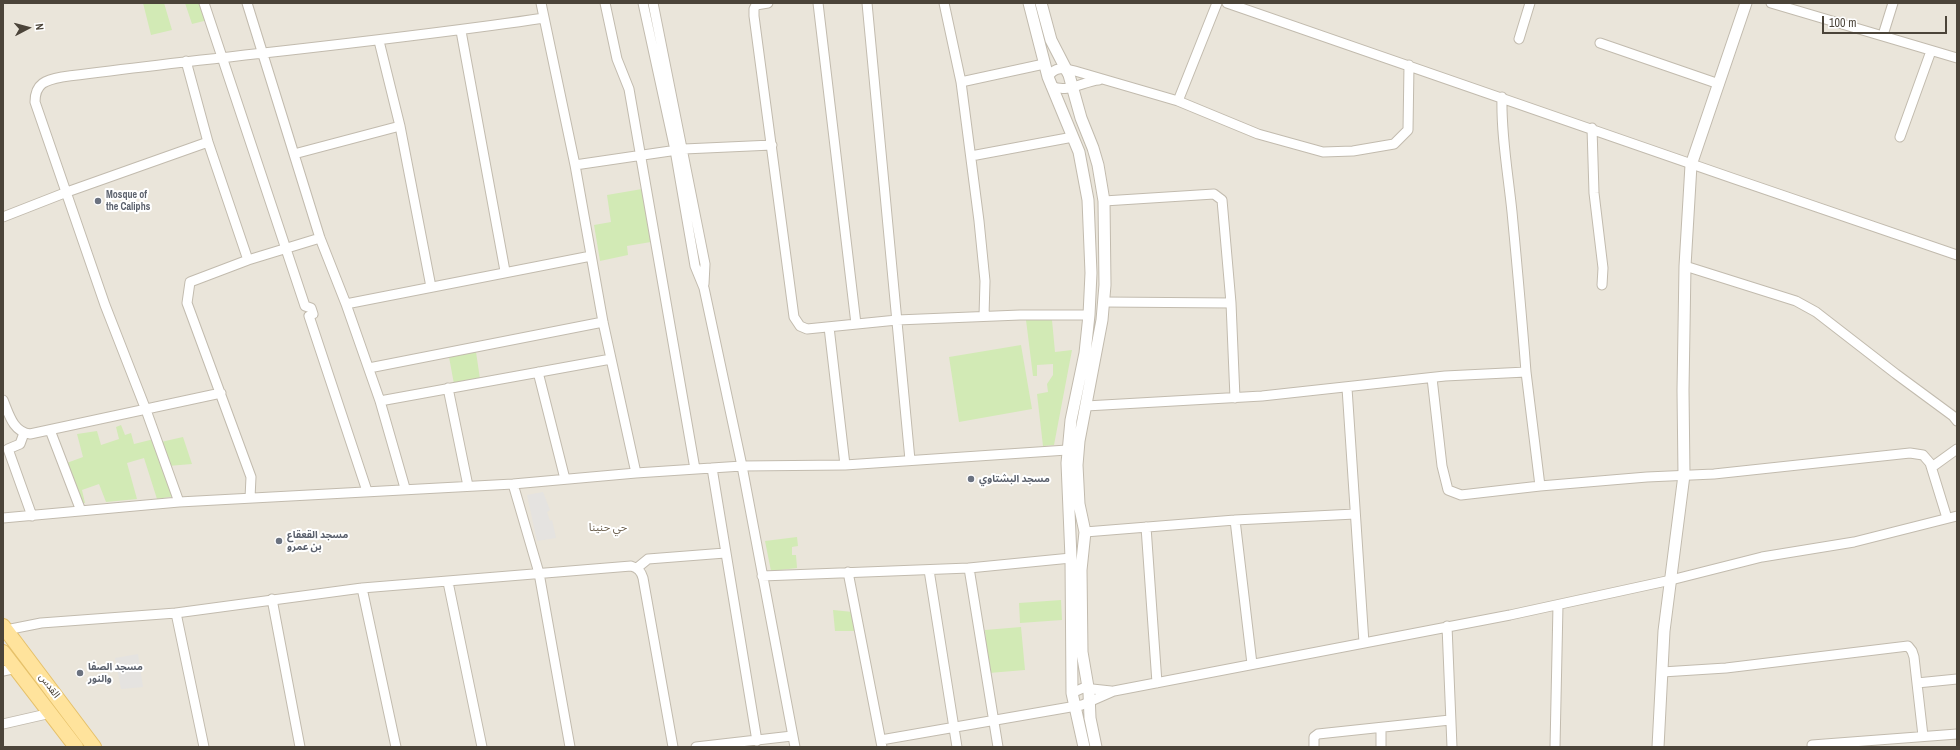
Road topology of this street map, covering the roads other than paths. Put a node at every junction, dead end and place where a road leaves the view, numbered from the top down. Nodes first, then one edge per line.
1 (204, 3) edge
2 (247, 3) edge
3 (541, 3) edge
4 (605, 3) edge
5 (643, 3) edge
6 (654, 3) edge
7 (768, 3) edge
8 (818, 3) edge
9 (867, 3) edge
10 (944, 3) edge
11 (1029, 3) edge
12 (1041, 3) edge
13 (1217, 3) edge
14 (1227, 3) edge
15 (1746, 3) edge
16 (1771, 3) edge
17 (1893, 3) edge
18 (1527, 4) edge
19 (544, 18) junction
20 (461, 31) junction
21 (1883, 35) junction
22 (1519, 39) dead end
23 (379, 41) junction
24 (1600, 43) dead end
25 (1931, 51) junction
26 (264, 52) junction
27 (222, 57) junction
28 (1957, 58) edge
29 (186, 61) junction
30 (1044, 64) junction
31 (1410, 65) junction
32 (1065, 69) junction
33 (1103, 80) junction
34 (961, 82) junction
35 (1050, 82) junction
36 (1719, 84) junction
37 (1072, 87) junction
38 (1502, 97) junction
39 (1178, 101) junction
40 (400, 126) junction
41 (1592, 128) junction
42 (1073, 137) junction
43 (1900, 137) dead end
44 (208, 142) junction
45 (772, 145) junction
46 (679, 149) junction
47 (294, 154) junction
48 (640, 154) junction
49 (971, 156) junction
50 (1691, 165) junction
51 (575, 166) junction
52 (67, 192) junction
53 (1104, 201) junction
54 (3, 217) edge
55 (320, 238) junction
56 (285, 249) junction
57 (1957, 254) edge
58 (591, 256) junction
59 (248, 260) junction
60 (1686, 266) junction
61 (505, 272) junction
62 (1602, 285) dead end
63 (431, 287) junction
64 (1104, 302) junction
65 (346, 304) junction
66 (1231, 304) junction
67 (1089, 315) junction
68 (984, 316) junction
69 (897, 320) junction
70 (603, 322) junction
71 (856, 324) junction
72 (829, 327) junction
73 (611, 359) junction
74 (369, 368) junction
75 (538, 372) junction
76 (1526, 372) junction
77 (1432, 378) junction
78 (448, 388) junction
79 (1347, 388) junction
80 (221, 393) junction
81 (1235, 398) junction
82 (3, 400) edge
83 (380, 401) junction
84 (1086, 406) junction
85 (146, 410) junction
86 (1957, 421) edge
87 (50, 430) junction
88 (24, 433) junction
89 (1957, 449) edge
90 (1067, 450) junction
91 (910, 460) junction
92 (845, 465) junction
93 (742, 466) junction
94 (1932, 467) junction
95 (712, 468) junction
96 (695, 469) junction
97 (636, 473) junction
98 (1684, 475) junction
99 (565, 479) junction
100 (513, 484) junction
101 (468, 486) junction
102 (1540, 486) junction
103 (404, 488) junction
104 (367, 491) junction
105 (250, 498) junction
106 (179, 502) junction
107 (81, 511) junction
108 (1355, 514) junction
109 (32, 516) junction
110 (1957, 516) edge
111 (3, 518) edge
112 (1947, 518) junction
113 (1235, 520) junction
114 (1146, 527) junction
115 (1085, 532) junction
116 (1070, 533) junction
117 (725, 553) junction
118 (1071, 558) junction
119 (637, 568) junction
120 (969, 568) junction
121 (929, 570) junction
122 (848, 572) junction
123 (539, 573) junction
124 (762, 576) junction
125 (1671, 580) junction
126 (448, 582) junction
127 (362, 588) junction
128 (272, 599) junction
129 (1558, 605) junction
130 (176, 613) junction
131 (1447, 626) junction
132 (5, 628) edge
133 (1364, 643) junction
134 (3, 652) edge
135 (1252, 664) junction
136 (10, 670) edge
137 (1662, 672) junction
138 (1957, 679) edge
139 (1157, 682) junction
140 (1917, 684) junction
141 (1088, 688) junction
142 (1114, 691) junction
143 (1072, 692) junction
144 (1089, 702) junction
145 (1074, 706) junction
146 (51, 713) junction
147 (993, 720) junction
148 (1450, 720) junction
149 (3, 724) edge
150 (954, 728) junction
151 (1380, 728) junction
152 (1957, 734) edge
153 (792, 736) junction
154 (1923, 736) junction
155 (757, 740) junction
156 (881, 744) edge
157 (1812, 745) dead end
158 (76, 747) edge
159 (94, 747) edge
160 (204, 747) edge
161 (300, 747) edge
162 (396, 747) edge
163 (482, 747) edge
164 (570, 747) edge
165 (673, 747) edge
166 (696, 747) edge
167 (795, 747) edge
168 (957, 747) edge
169 (998, 747) edge
170 (1084, 747) edge
171 (1096, 747) edge
172 (1314, 747) edge
173 (1381, 747) edge
174 (1452, 747) edge
175 (1555, 747) edge
176 (1658, 747) edge

1 - 27 street
2 - 26 street
3 - 19 street
4 - 48 street
5 - 46 street
6 - 46 street
7 - 45 street
8 - 71 street
9 - 69 street
10 - 34 street
11 - 30 street
12 - 32 street
13 - 39 street
14 - 31 street
15 - 36 street
16 - 21 street
17 - 21 street
18 - 22 street
19 - 20 street
19 - 51 street
20 - 23 street
20 - 61 street
21 - 25 street
23 - 26 street
23 - 40 street
24 - 36 street
25 - 28 street
25 - 43 street
26 - 27 street
26 - 47 street
27 - 29 street
27 - 56 street
29 - 44 street
29 - 52 street
30 - 34 street
30 - 35 street
31 - 38 street
31 - 39 street
32 - 33 street
32 - 35 street
32 - 37 street
33 - 37 street
33 - 39 street
34 - 49 street
35 - 37 street
35 - 42 street
36 - 50 street
37 - 53 street
38 - 41 street
38 - 76 street
40 - 47 street
40 - 63 street
41 - 50 street
41 - 62 street
42 - 49 street
42 - 67 street
44 - 52 street
44 - 59 street
45 - 46 street
45 - 72 street
46 - 48 street
46 - 93 street
47 - 55 street
48 - 51 street
48 - 96 street
49 - 68 street
50 - 57 street
50 - 60 street
51 - 58 street
52 - 54 street
52 - 85 street
53 - 64 street
53 - 66 street
55 - 56 street
55 - 65 street
56 - 59 street
56 - 104 street
58 - 61 street
58 - 70 street
59 - 80 street
60 - 86 street
60 - 98 street
61 - 63 street
63 - 65 street
64 - 66 street
64 - 84 street
65 - 74 street
66 - 81 street
67 - 68 street
67 - 90 street
68 - 69 street
69 - 71 street
69 - 91 street
70 - 73 street
70 - 74 street
71 - 72 street
72 - 92 street
73 - 75 street
73 - 97 street
74 - 83 street
75 - 78 street
75 - 99 street
76 - 77 street
76 - 102 street
77 - 79 street
77 - 102 street
78 - 83 street
78 - 101 street
79 - 81 street
79 - 108 street
80 - 85 street
80 - 105 street
81 - 84 street
82 - 88 street
83 - 103 street
84 - 115 street
85 - 87 street
85 - 106 street
87 - 88 street
87 - 107 street
88 - 109 street
89 - 94 street
90 - 91 street
90 - 116 street
91 - 92 street
92 - 93 street
93 - 95 street
93 - 124 street
94 - 98 street
94 - 112 street
95 - 96 street
95 - 117 street
96 - 97 street
97 - 99 street
98 - 102 street
98 - 125 street
99 - 100 street
100 - 101 street
100 - 123 street
101 - 103 street
103 - 104 street
104 - 105 street
105 - 106 street
106 - 107 street
107 - 109 street
108 - 113 street
108 - 133 street
109 - 111 street
110 - 112 street
112 - 125 street
113 - 114 street
113 - 135 street
114 - 115 street
114 - 139 street
115 - 116 street
115 - 141 street
116 - 118 street
117 - 119 street
117 - 155 street
118 - 120 street
118 - 143 street
119 - 123 street
119 - 165 street
120 - 121 street
120 - 147 street
121 - 122 street
121 - 150 street
122 - 124 street
122 - 156 street
123 - 126 street
123 - 164 street
124 - 153 street
125 - 129 street
125 - 137 street
126 - 127 street
126 - 163 street
127 - 128 street
127 - 162 street
128 - 130 street
128 - 161 street
129 - 131 street
129 - 175 street
130 - 132 street
130 - 160 street
131 - 133 street
131 - 148 street
132 - 159 main road, القدس
133 - 135 street
134 - 136 main road, القدس
135 - 139 street
136 - 146 main road, القدس
137 - 140 street
137 - 176 street
138 - 140 street
139 - 142 street
140 - 154 street
141 - 142 street
141 - 143 street
141 - 144 street
142 - 144 street
143 - 145 street
144 - 145 street
144 - 171 street
145 - 147 street
145 - 170 street
146 - 149 street
146 - 158 main road, القدس
147 - 150 street
147 - 169 street
148 - 151 street
148 - 174 street
150 - 156 street
150 - 168 street
151 - 172 street
151 - 173 street
152 - 154 street
153 - 155 street
153 - 167 street
154 - 157 street
155 - 166 street

